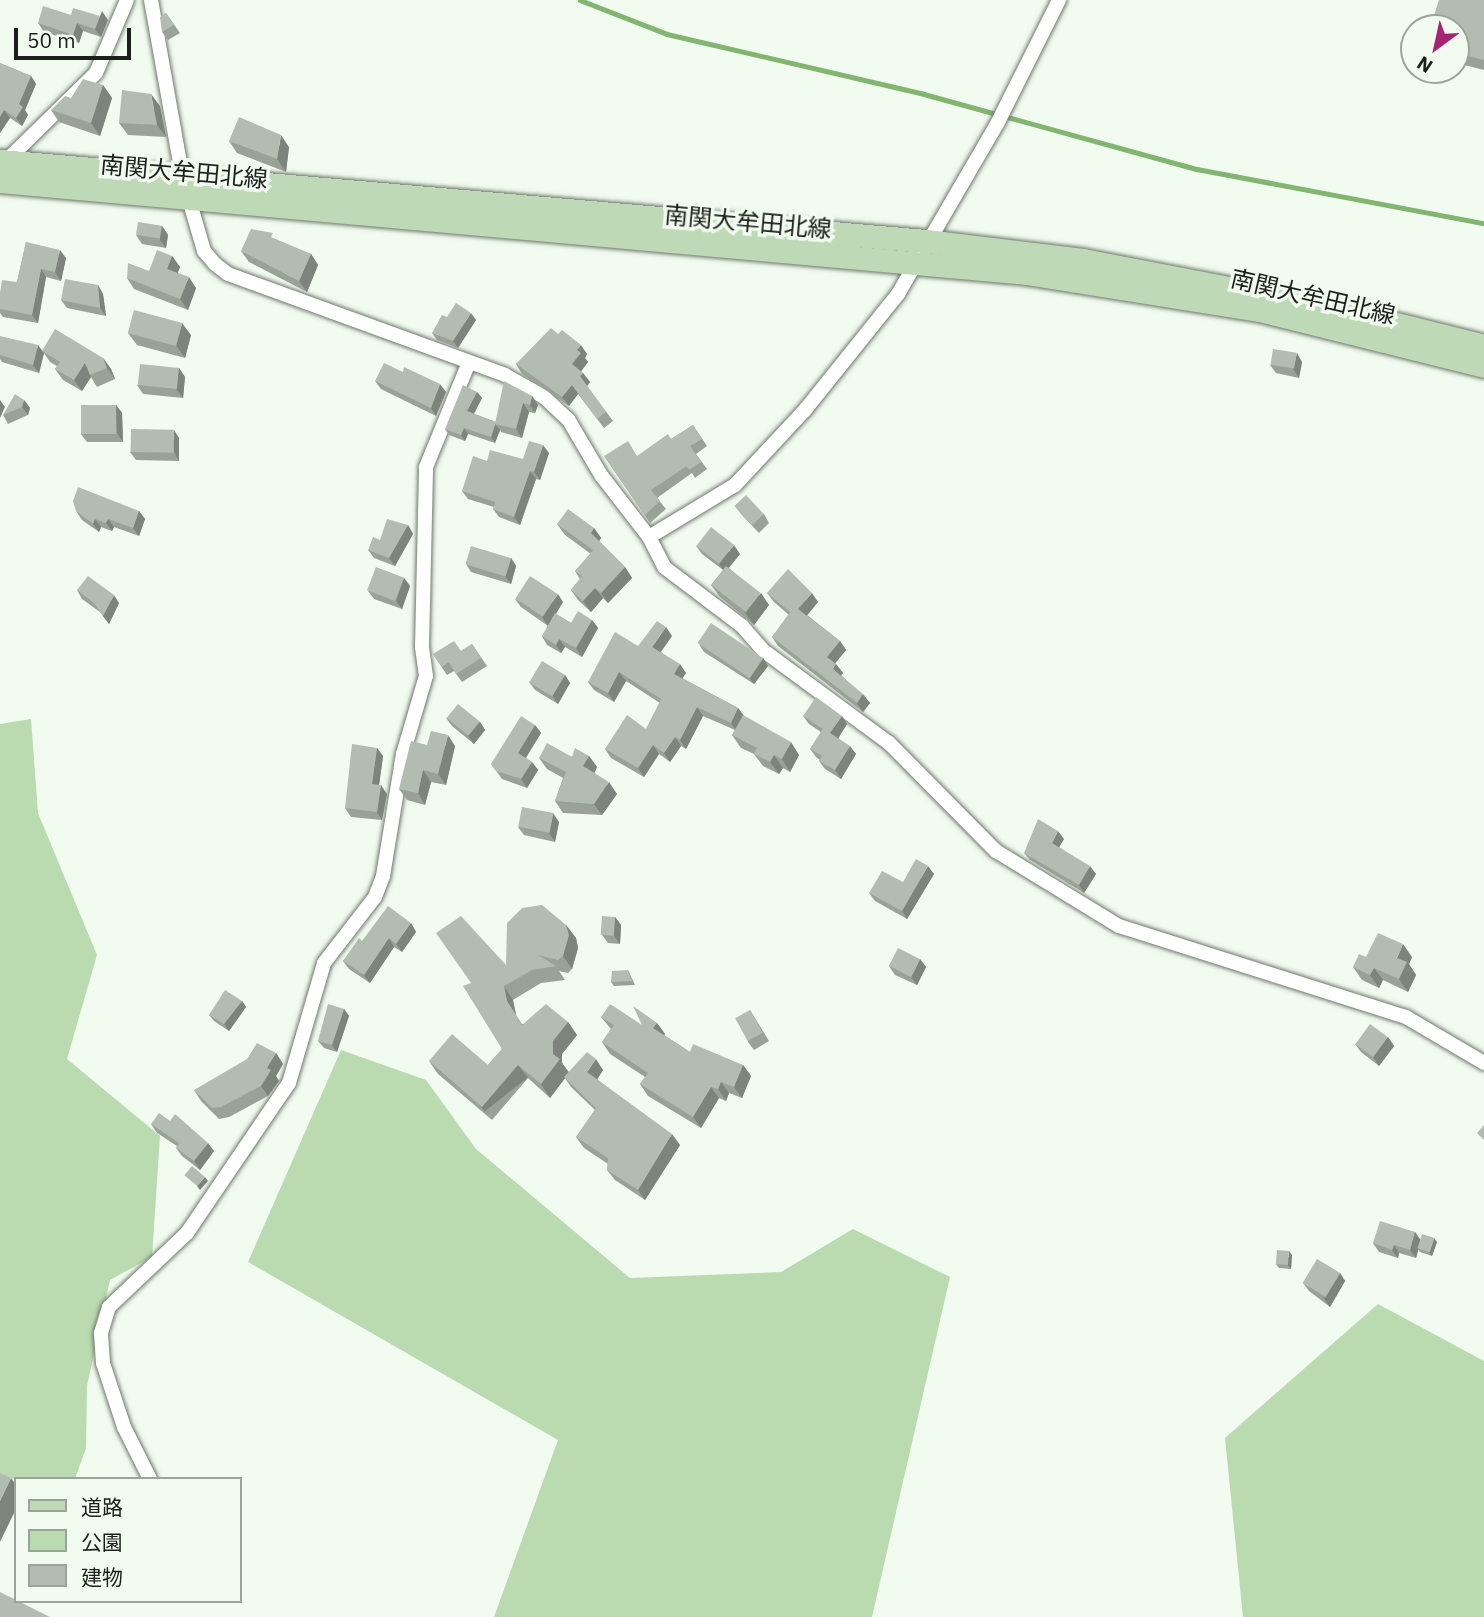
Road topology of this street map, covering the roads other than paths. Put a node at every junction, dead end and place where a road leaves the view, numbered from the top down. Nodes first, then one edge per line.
1 (127, 0) edge
2 (151, 0) edge
3 (1059, 0) edge
4 (2, 167) edge
5 (187, 189) junction
6 (926, 241) junction
7 (913, 262) junction
8 (1484, 346) edge
9 (469, 362) junction
10 (1484, 366) edge
11 (649, 537) junction
12 (1484, 1063) edge
13 (149, 1477) edge

1 - 4 street
2 - 5 street
3 - 6 street
4 - 5 main road, 南関大牟田北線
5 - 6 main road, 南関大牟田北線
5 - 7 main road, 南関大牟田北線
5 - 9 street
6 - 7 street
6 - 8 main road, 南関大牟田北線
7 - 10 main road, 南関大牟田北線
7 - 11 street
9 - 11 street
9 - 13 street
11 - 12 street

